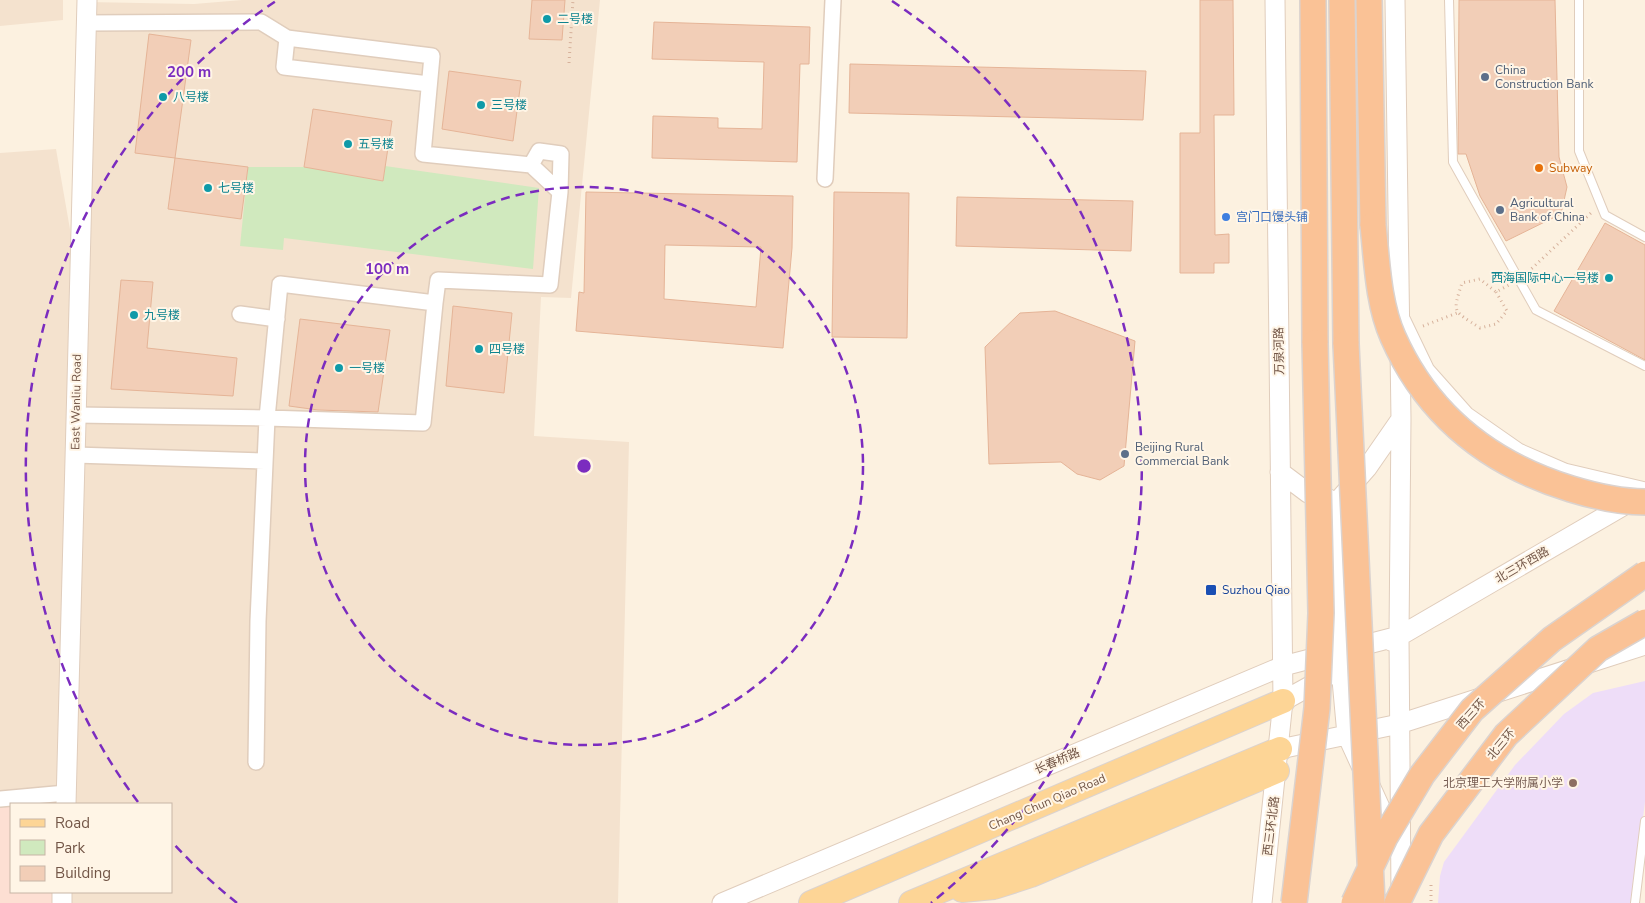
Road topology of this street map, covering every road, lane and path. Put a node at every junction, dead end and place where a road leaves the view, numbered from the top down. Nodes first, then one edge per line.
1 (87, 0) edge
2 (574, 0) edge
3 (833, 0) edge
4 (1275, 0) edge
5 (1313, 0) edge
6 (1342, 0) edge
7 (1369, 0) edge
8 (1395, 0) edge
9 (1449, 0) edge
10 (1579, 0) edge
11 (86, 23) junction
12 (287, 38) junction
13 (569, 63) dead end
14 (429, 84) junction
15 (531, 165) junction
16 (825, 179) dead end
17 (560, 192) junction
18 (1601, 204) junction
19 (1645, 238) edge
20 (1519, 280) junction
21 (1496, 292) junction
22 (435, 303) junction
23 (1457, 313) junction
24 (240, 314) dead end
25 (1398, 315) junction
26 (277, 319) junction
27 (1407, 332) junction
28 (1645, 366) edge
29 (76, 415) junction
30 (267, 418) junction
31 (1401, 419) junction
32 (75, 455) junction
33 (265, 461) junction
34 (1280, 472) junction
35 (1645, 493) edge
36 (1338, 502) junction
37 (1645, 502) edge
38 (1645, 574) edge
39 (1645, 622) edge
40 (1399, 636) junction
41 (1645, 644) edge
42 (1341, 660) junction
43 (1282, 666) junction
44 (1508, 689) junction
45 (1283, 701) junction
46 (1400, 724) junction
47 (1349, 740) junction
48 (1278, 760) junction
49 (256, 762) dead end
50 (66, 798) edge
51 (0, 799) edge
52 (1645, 821) edge
53 (1400, 830) junction
54 (1400, 850) junction
55 (722, 903) edge
56 (811, 903) edge
57 (911, 903) edge
58 (1262, 903) edge
59 (1294, 903) edge
60 (1354, 903) edge
61 (1372, 903) edge
62 (1397, 903) edge
63 (1401, 903) edge
64 (1635, 903) edge

1 - 11 street, East Wanliu Road
2 - 13 path
3 - 16 street
4 - 34 street, 万泉河路
5 - 59 highway, bridge
6 - 61 highway, bridge
7 - 37 highway, bridge
8 - 25 street
9 - 20 lane
10 - 18 lane
11 - 12 street
11 - 29 street, East Wanliu Road
12 - 14 street
12 - 14 street
14 - 15 street
15 - 17 street
15 - 17 street
17 - 22 street
18 - 19 lane
18 - 20 path
20 - 21 path
20 - 28 lane
21 - 23 path
21 - 23 path
22 - 26 street
22 - 30 street
23 - 27 path
24 - 26 street
25 - 27 street
25 - 31 street
26 - 30 street
27 - 35 street
29 - 30 street
29 - 32 street, East Wanliu Road
30 - 33 street
31 - 36 street
31 - 40 street
32 - 33 street
32 - 50 street, East Wanliu Road
33 - 49 street
34 - 36 street
34 - 43 street, 万泉河路
35 - 40 street, 北三环西路
36 - 42 street
38 - 60 highway, 西三环, bridge
39 - 62 highway, 北三环, bridge
40 - 42 street, 北三环西路
40 - 46 street
41 - 44 street
42 - 43 street, 长春桥路
42 - 45 street
42 - 47 street
43 - 45 street, 万泉河路
43 - 55 street, 长春桥路
44 - 46 street
44 - 53 street
45 - 48 street, 西三环北路
45 - 56 main road, Chang Chun Qiao Road
46 - 47 street
46 - 53 street
47 - 48 street
47 - 54 street
48 - 57 main road
48 - 58 street, 西三环北路
50 - 51 street
52 - 64 lane
53 - 54 street
54 - 63 street

